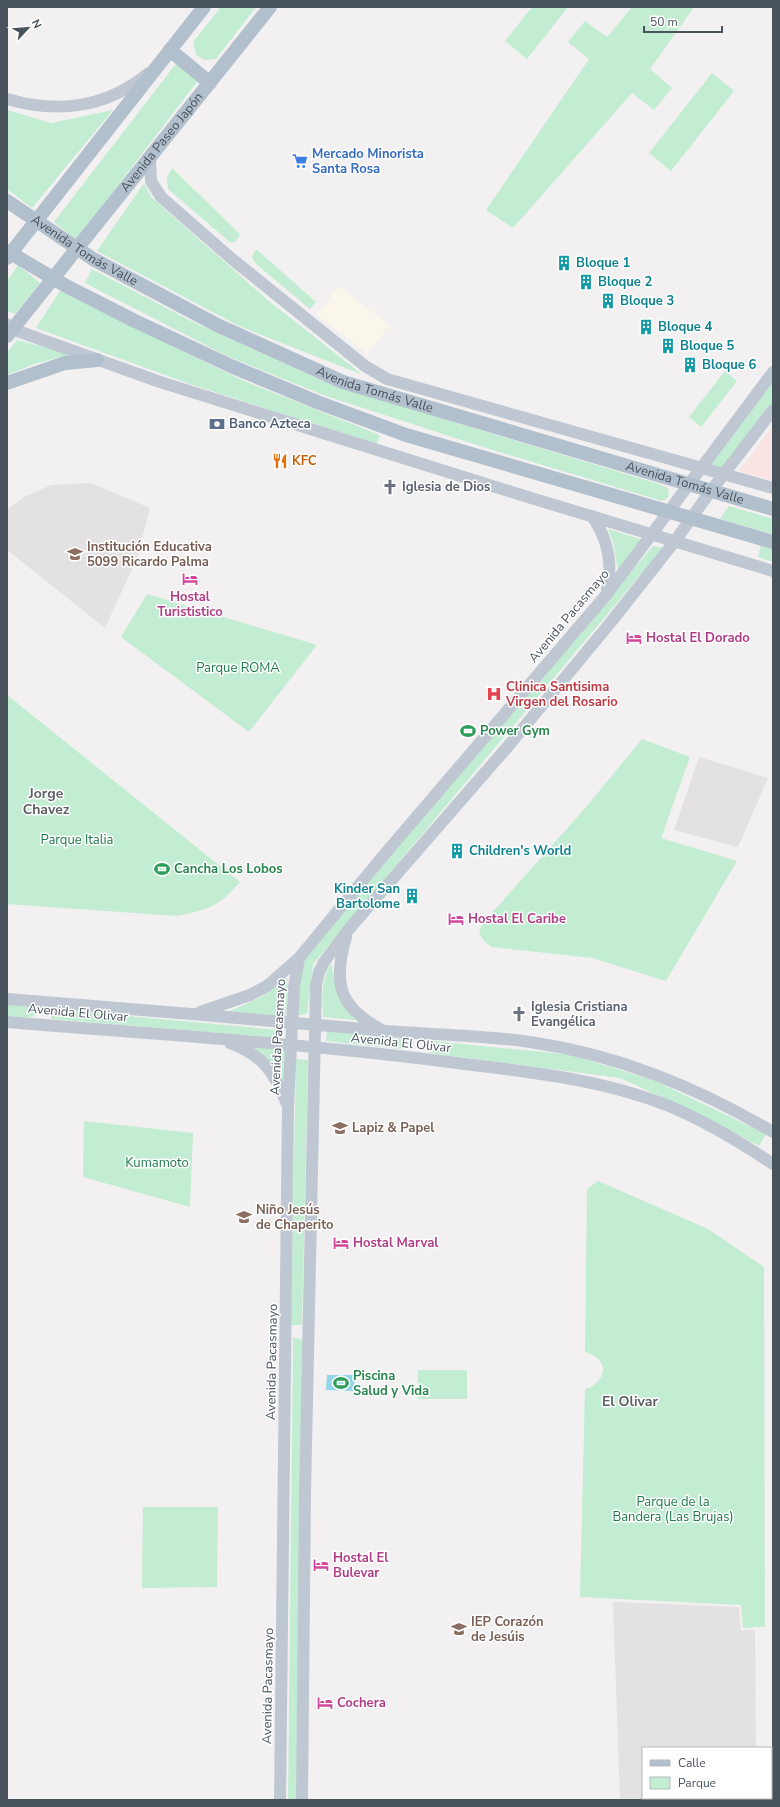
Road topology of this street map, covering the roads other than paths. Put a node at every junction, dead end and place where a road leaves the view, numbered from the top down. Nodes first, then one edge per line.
1 (204, 7) edge
2 (270, 7) edge
3 (170, 50) junction
4 (160, 63) junction
5 (210, 83) junction
6 (7, 99) edge
7 (150, 158) junction
8 (7, 201) edge
9 (36, 221) junction
10 (77, 249) junction
11 (8, 254) edge
12 (54, 279) junction
13 (9, 329) edge
14 (97, 360) junction
15 (773, 372) edge
16 (7, 383) edge
17 (773, 410) edge
18 (700, 467) junction
19 (724, 474) junction
20 (688, 484) junction
21 (773, 488) edge
22 (710, 492) junction
23 (773, 509) edge
24 (668, 510) junction
25 (592, 516) junction
26 (692, 517) junction
27 (651, 533) junction
28 (675, 541) junction
29 (773, 542) edge
30 (773, 570) edge
31 (607, 594) junction
32 (349, 929) junction
33 (299, 958) junction
34 (7, 999) edge
35 (195, 1014) junction
36 (7, 1022) edge
37 (292, 1023) junction
38 (315, 1025) junction
39 (384, 1031) junction
40 (219, 1039) junction
41 (292, 1045) junction
42 (314, 1048) junction
43 (288, 1106) junction
44 (773, 1132) edge
45 (773, 1164) edge
46 (280, 1800) edge
47 (302, 1800) edge

1 - 3 main road
2 - 5 main road, Avenida Paseo Japón
3 - 4 main road
3 - 5 main road
4 - 6 main road
4 - 9 main road
5 - 7 main road, Avenida Paseo Japón
7 - 10 main road, Avenida Paseo Japón
7 - 18 main road, Avenida Tomás Valle
8 - 9 main road, Avenida Tomás Valle
9 - 10 main road, Avenida Tomás Valle
9 - 11 main road
10 - 12 main road, Avenida Paseo Japón
10 - 20 main road, Avenida Tomás Valle
11 - 12 main road
12 - 13 main road, Avenida Paseo Japón
12 - 24 main road
13 - 14 main road
14 - 16 main road
14 - 25 main road
15 - 18 main road, Avenida Pacasmayo
17 - 19 main road
18 - 19 main road, Avenida Tomás Valle
18 - 20 main road, Avenida Pacasmayo
19 - 21 main road, Avenida Tomás Valle
19 - 22 main road
20 - 22 main road, Avenida Tomás Valle
20 - 24 main road, Avenida Pacasmayo
22 - 23 main road, Avenida Tomás Valle
22 - 26 main road
24 - 26 main road
24 - 27 main road, Avenida Pacasmayo
25 - 27 main road
25 - 31 main road
26 - 28 main road
26 - 29 main road
27 - 28 main road
27 - 31 main road, Avenida Pacasmayo
28 - 30 main road
28 - 32 main road
31 - 33 main road, Avenida Pacasmayo
32 - 38 main road
32 - 39 main road
33 - 35 main road
33 - 37 main road, Avenida Pacasmayo
34 - 35 main road, Avenida El Olivar
35 - 37 main road, Avenida El Olivar
36 - 40 main road, Avenida El Olivar
37 - 38 main road, Avenida El Olivar
37 - 41 main road, Avenida Pacasmayo
38 - 39 main road, Avenida El Olivar
38 - 42 main road
39 - 44 main road, Avenida El Olivar
40 - 41 main road, Avenida El Olivar
40 - 43 main road
41 - 42 main road, Avenida El Olivar
41 - 43 main road, Avenida Pacasmayo
42 - 45 main road, Avenida El Olivar
42 - 47 main road
43 - 46 main road, Avenida Pacasmayo

